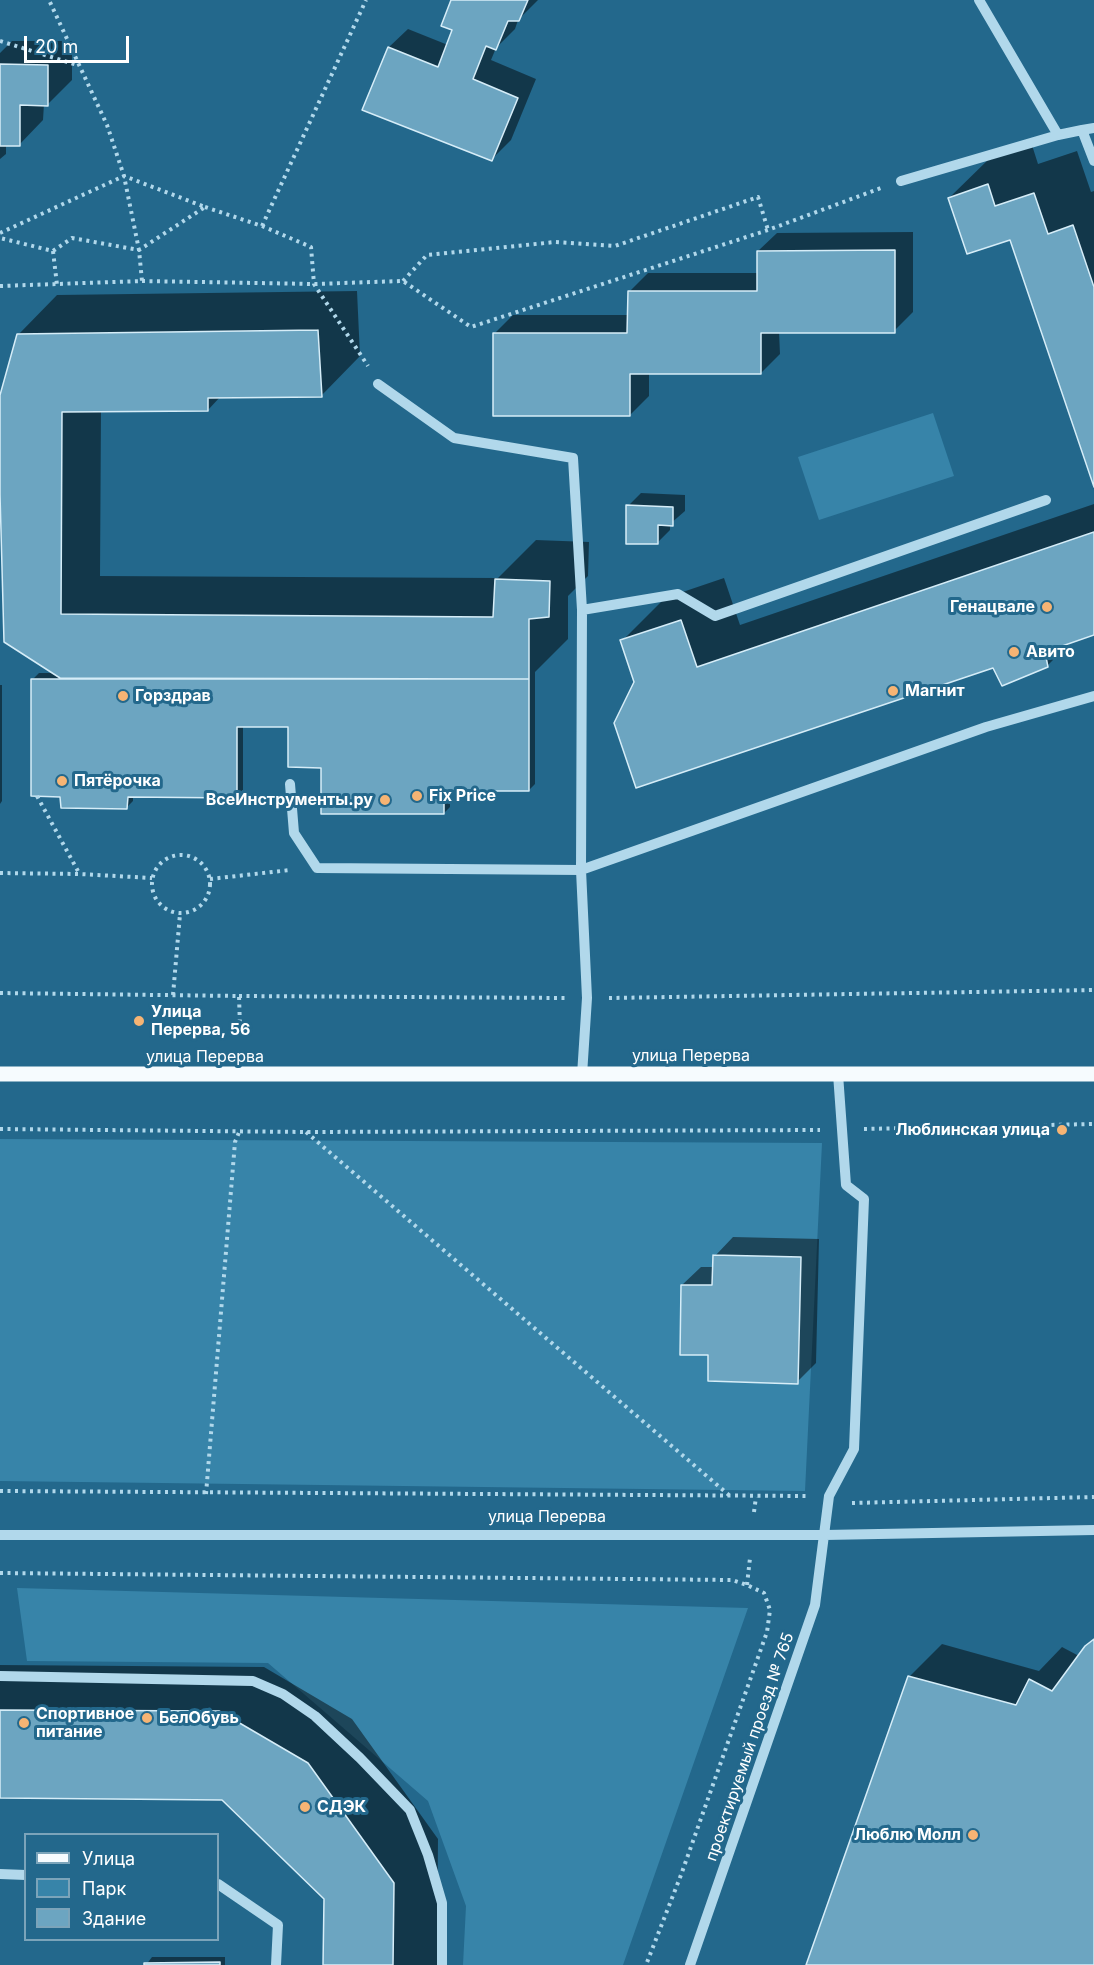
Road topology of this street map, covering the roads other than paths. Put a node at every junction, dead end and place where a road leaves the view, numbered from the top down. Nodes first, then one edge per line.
1 (979, 0) edge
2 (1094, 128) edge
3 (1082, 130) junction
4 (1058, 135) junction
5 (1094, 161) edge
6 (901, 181) road end
7 (378, 384) road end
8 (1046, 500) dead end
9 (582, 610) junction
10 (1094, 696) edge
11 (290, 784) dead end
12 (581, 870) junction
13 (0, 1074) edge
14 (838, 1074) junction
15 (1094, 1074) edge
16 (582, 1075) junction
17 (1094, 1530) edge
18 (0, 1535) edge
19 (825, 1535) junction
20 (0, 1676) edge
21 (0, 1874) edge
22 (24, 1875) edge
23 (219, 1885) edge
24 (276, 1965) edge
25 (442, 1965) edge
26 (690, 1965) edge

1 - 4 street
2 - 3 street
3 - 4 street
3 - 5 street
4 - 6 street
7 - 9 street
8 - 9 street
9 - 12 street
10 - 12 street
11 - 12 street
12 - 16 street
13 - 16 main road, улица Перерва
14 - 15 main road, улица Перерва
14 - 16 main road, улица Перерва
14 - 19 street, проектируемый проезд № 765
17 - 19 street, улица Перерва
18 - 19 street, улица Перерва
19 - 26 street, проектируемый проезд № 765
20 - 25 street
21 - 22 street
23 - 24 street

